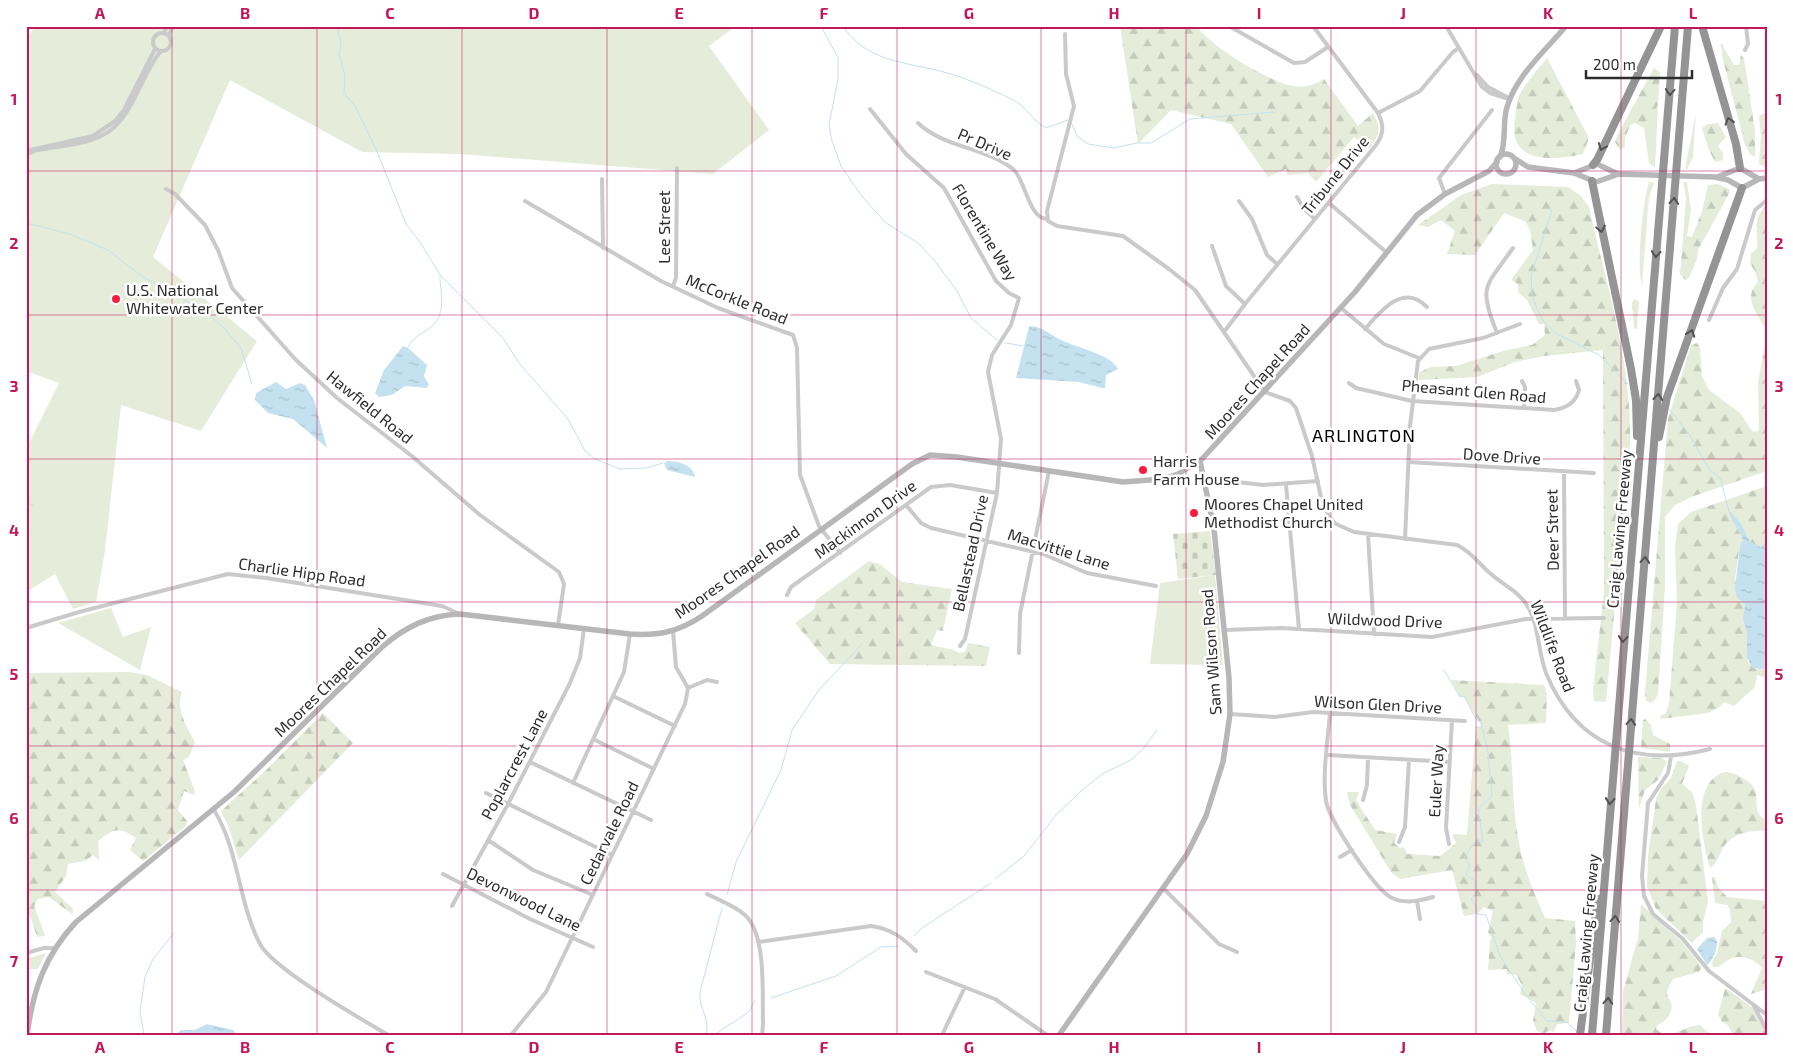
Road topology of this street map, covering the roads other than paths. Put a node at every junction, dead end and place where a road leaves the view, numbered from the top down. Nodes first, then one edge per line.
1 (168, 26) edge
2 (173, 26) edge
3 (1230, 26) edge
4 (1313, 26) edge
5 (1446, 26) edge
6 (1566, 26) edge
7 (1661, 26) edge
8 (1675, 26) edge
9 (1688, 26) edge
10 (1702, 26) edge
11 (1746, 26) edge
12 (164, 33) junction
13 (1065, 34) dead end
14 (169, 36) junction
15 (1328, 47) junction
16 (1459, 48) junction
17 (155, 49) junction
18 (1745, 50) dead end
19 (160, 52) junction
20 (1509, 99) junction
21 (870, 109) dead end
22 (1492, 110) dead end
23 (1378, 114) junction
24 (918, 123) dead end
25 (1503, 145) junction
26 (26, 151) edge
27 (26, 155) edge
28 (1513, 157) junction
29 (1498, 159) junction
30 (1590, 166) junction
31 (1528, 167) junction
32 (678, 168) dead end
33 (1740, 168) junction
34 (1514, 170) junction
35 (1488, 171) junction
36 (1574, 172) junction
37 (1502, 173) junction
38 (1618, 174) junction
39 (1748, 174) junction
40 (1715, 177) junction
41 (1759, 178) junction
42 (1767, 178) edge
43 (602, 179) dead end
44 (1590, 180) junction
45 (1745, 185) junction
46 (166, 189) dead end
47 (1445, 194) junction
48 (1296, 197) dead end
49 (1767, 200) edge
50 (525, 201) dead end
51 (1238, 201) dead end
52 (1329, 203) junction
53 (1047, 219) junction
54 (1315, 219) junction
55 (1212, 246) dead end
56 (604, 248) junction
57 (1513, 248) dead end
58 (1386, 252) junction
59 (1277, 264) junction
60 (673, 286) junction
61 (1020, 298) joint
62 (1244, 304) junction
63 (1427, 307) dead end
64 (1341, 308) junction
65 (1709, 320) dead end
66 (1520, 324) dead end
67 (1365, 329) junction
68 (1224, 332) junction
69 (1497, 333) junction
70 (1419, 358) junction
71 (1522, 381) dead end
72 (1576, 381) dead end
73 (1349, 383) dead end
74 (1265, 392) junction
75 (1412, 401) junction
76 (1524, 408) junction
77 (1200, 461) junction
78 (1408, 462) junction
79 (1000, 464) junction
80 (1049, 472) junction
81 (1564, 472) junction
82 (1594, 473) dead end
83 (1204, 478) junction
84 (1652, 481) junction
85 (1318, 482) junction
86 (1286, 484) junction
87 (1636, 486) junction
88 (996, 493) junction
89 (906, 504) junction
90 (821, 530) junction
91 (1368, 534) junction
92 (986, 540) junction
93 (1405, 540) junction
94 (1033, 551) junction
95 (840, 553) junction
96 (1156, 586) dead end
97 (787, 595) dead end
98 (460, 614) junction
99 (1532, 618) junction
100 (1565, 618) junction
101 (1604, 618) dead end
102 (558, 625) junction
103 (26, 628) edge
104 (584, 628) junction
105 (1298, 629) junction
106 (1225, 630) junction
107 (673, 631) junction
108 (630, 634) junction
109 (1374, 634) junction
110 (960, 646) dead end
111 (1019, 653) dead end
112 (717, 682) dead end
113 (688, 688) junction
114 (613, 696) junction
115 (1330, 713) junction
116 (1230, 714) junction
117 (1452, 720) junction
118 (1465, 721) dead end
119 (675, 726) junction
120 (595, 740) junction
121 (1710, 749) dead end
122 (1328, 755) junction
123 (1368, 757) junction
124 (1671, 757) junction
125 (1410, 760) junction
126 (530, 762) junction
127 (1450, 762) junction
128 (654, 769) junction
129 (574, 783) junction
130 (486, 793) dead end
131 (1363, 800) dead end
132 (508, 804) junction
133 (214, 810) junction
134 (634, 812) junction
135 (651, 820) dead end
136 (1607, 833) junction
137 (488, 840) junction
138 (1398, 842) dead end
139 (1449, 844) dead end
140 (1352, 850) junction
141 (612, 855) junction
142 (1340, 857) dead end
143 (444, 874) dead end
144 (465, 884) junction
145 (1164, 889) junction
146 (707, 894) dead end
147 (593, 895) junction
148 (1433, 897) dead end
149 (1416, 901) junction
150 (452, 906) dead end
151 (1420, 919) dead end
152 (573, 936) junction
153 (758, 942) junction
154 (593, 947) dead end
155 (54, 948) junction
156 (916, 951) dead end
157 (1237, 952) dead end
158 (26, 953) edge
159 (926, 972) dead end
160 (965, 987) junction
161 (1751, 1003) junction
162 (1766, 1014) edge
163 (1767, 1031) edge
164 (27, 1035) edge
165 (388, 1035) edge
166 (511, 1035) edge
167 (762, 1035) edge
168 (942, 1035) edge
169 (1047, 1035) edge
170 (1059, 1035) edge
171 (1580, 1035) edge
172 (1592, 1035) edge
173 (1606, 1035) edge

1 - 12 street
2 - 14 street
3 - 15 street
4 - 15 street
5 - 16 street
6 - 20 main road
7 -> 30 highway
8 -> 87 highway, Craig Lawing Freeway
84 -> 9 highway, Craig Lawing Freeway
33 -> 10 highway
11 - 18 street
12 - 14 street
12 - 17 street
13 - 53 street
14 - 19 street
15 - 23 street
16 - 20 street
16 - 23 street
17 - 19 street
17 - 26 street
19 - 27 street
20 - 25 main road
21 - 61 street, Florentine Way
22 - 47 street
23 - 52 street, Tribune Drive
24 - 53 street, Pr Drive
25 - 28 main road
25 - 29 main road
28 - 29 main road
28 - 31 main road
28 - 34 main road
29 - 35 main road, Moores Chapel Road
29 - 37 main road
30 - 36 main road
30 - 38 main road
30 - 44 main road
31 - 34 main road
31 - 36 main road
32 - 60 street, Lee Street
33 - 39 main road
33 - 40 main road
34 - 37 main road
35 - 37 main road
35 - 47 main road, Moores Chapel Road
36 - 44 main road
38 - 40 main road
38 - 44 main road
39 - 41 main road
39 - 45 main road
40 - 45 main road
41 - 42 main road
41 - 45 main road
43 - 56 street
44 -> 87 highway
84 -> 45 highway
46 - 102 street, Hawfield Road
47 - 58 main road, Moores Chapel Road
48 - 54 street
49 - 65 street
50 - 56 street, McCorkle Road
51 - 59 street
52 - 54 street, Tribune Drive
52 - 58 street
53 - 68 street
54 - 59 street, Tribune Drive
55 - 62 street
56 - 60 street, McCorkle Road
57 - 69 street
58 - 64 main road, Moores Chapel Road
59 - 62 street, Tribune Drive
60 - 90 street, McCorkle Road
61 - 79 street, Bellastead Drive
62 - 68 street, Tribune Drive
63 - 67 street
64 - 67 street
64 - 74 main road, Moores Chapel Road
66 - 69 street
67 - 70 street
68 - 74 street
69 - 70 street
70 - 75 street
71 - 76 street
72 - 76 street, Pheasant Glen Road
73 - 75 street, Pheasant Glen Road
74 - 77 main road, Moores Chapel Road
74 - 85 street, Wildlife Road
75 - 76 street, Pheasant Glen Road
75 - 78 street
77 - 80 main road, Moores Chapel Road
77 - 83 main road, Sam Wilson Road
78 - 81 street, Dove Drive
78 - 93 street
79 - 80 main road, Moores Chapel Road
79 - 88 street, Bellastead Drive
79 - 90 main road, Moores Chapel Road
80 - 94 street
81 - 82 street, Dove Drive
81 - 100 street, Deer Street
83 - 86 street
83 - 106 main road, Sam Wilson Road
173 -> 84 highway, Craig Lawing Freeway
85 - 86 street
85 - 91 street, Wildlife Road
86 - 105 street
87 -> 136 highway, Craig Lawing Freeway
88 - 89 street, Mackinnon Drive
88 - 92 street, Bellastead Drive
89 - 92 street, Macvittie Lane
89 - 95 street, Mackinnon Drive
90 - 95 street, McCorkle Road
90 - 107 main road, Moores Chapel Road
91 - 93 street, Wildlife Road
91 - 109 street
92 - 94 street, Macvittie Lane
92 - 110 street, Bellastead Drive
93 - 99 street, Wildlife Road
94 - 96 street, Macvittie Lane
94 - 111 street
95 - 97 street, Mackinnon Drive
98 - 102 main road, Moores Chapel Road
98 - 103 street, Charlie Hipp Road
98 - 133 main road, Moores Chapel Road
99 - 100 street, Wildwood Drive
99 - 109 street, Wildwood Drive
99 - 124 street, Wildlife Road
100 - 101 street, Wildwood Drive
102 - 104 main road, Moores Chapel Road
104 - 108 main road, Moores Chapel Road
104 - 126 street, Poplarcrest Lane
105 - 106 street, Wildwood Drive
105 - 109 street, Wildwood Drive
106 - 116 main road, Sam Wilson Road
107 - 108 main road, Moores Chapel Road
107 - 113 street
108 - 114 street
112 - 113 street
113 - 119 street, Cedarvale Road
114 - 119 street
114 - 120 street
115 - 116 street, Wilson Glen Drive
115 - 117 street, Wilson Glen Drive
115 - 122 street
116 - 145 main road, Sam Wilson Road
117 - 118 street, Wilson Glen Drive
117 - 127 street, Euler Way
119 - 128 street, Cedarvale Road
120 - 128 street
120 - 129 street
121 - 124 street, Wildlife Road
122 - 123 street
122 - 140 street
123 - 125 street
123 - 131 street
124 - 161 street
125 - 127 street
125 - 138 street
126 - 129 street
126 - 132 street, Poplarcrest Lane
127 - 139 street, Euler Way
128 - 134 street, Cedarvale Road
129 - 134 street
130 - 132 street
132 - 137 street, Poplarcrest Lane
132 - 141 street
133 - 155 main road, Moores Chapel Road
133 - 165 street
134 - 135 street
134 - 141 street, Cedarvale Road
136 - 171 highway
136 - 172 highway, Craig Lawing Freeway
137 - 144 street, Poplarcrest Lane
137 - 147 street
140 - 142 street
140 - 149 street
141 - 147 street, Cedarvale Road
143 - 144 street, Devonwood Lane
144 - 150 street, Poplarcrest Lane
144 - 152 street, Devonwood Lane
145 - 157 street
145 - 170 main road, Sam Wilson Road
146 - 153 street
147 - 152 street, Cedarvale Road
148 - 149 street
149 - 151 street
152 - 154 street, Devonwood Lane
152 - 166 street, Cedarvale Road
153 - 156 street
153 - 167 street
155 - 158 street
155 - 164 main road, Moores Chapel Road
159 - 160 street
160 - 168 street
160 - 169 street
161 - 162 street
161 - 163 street

